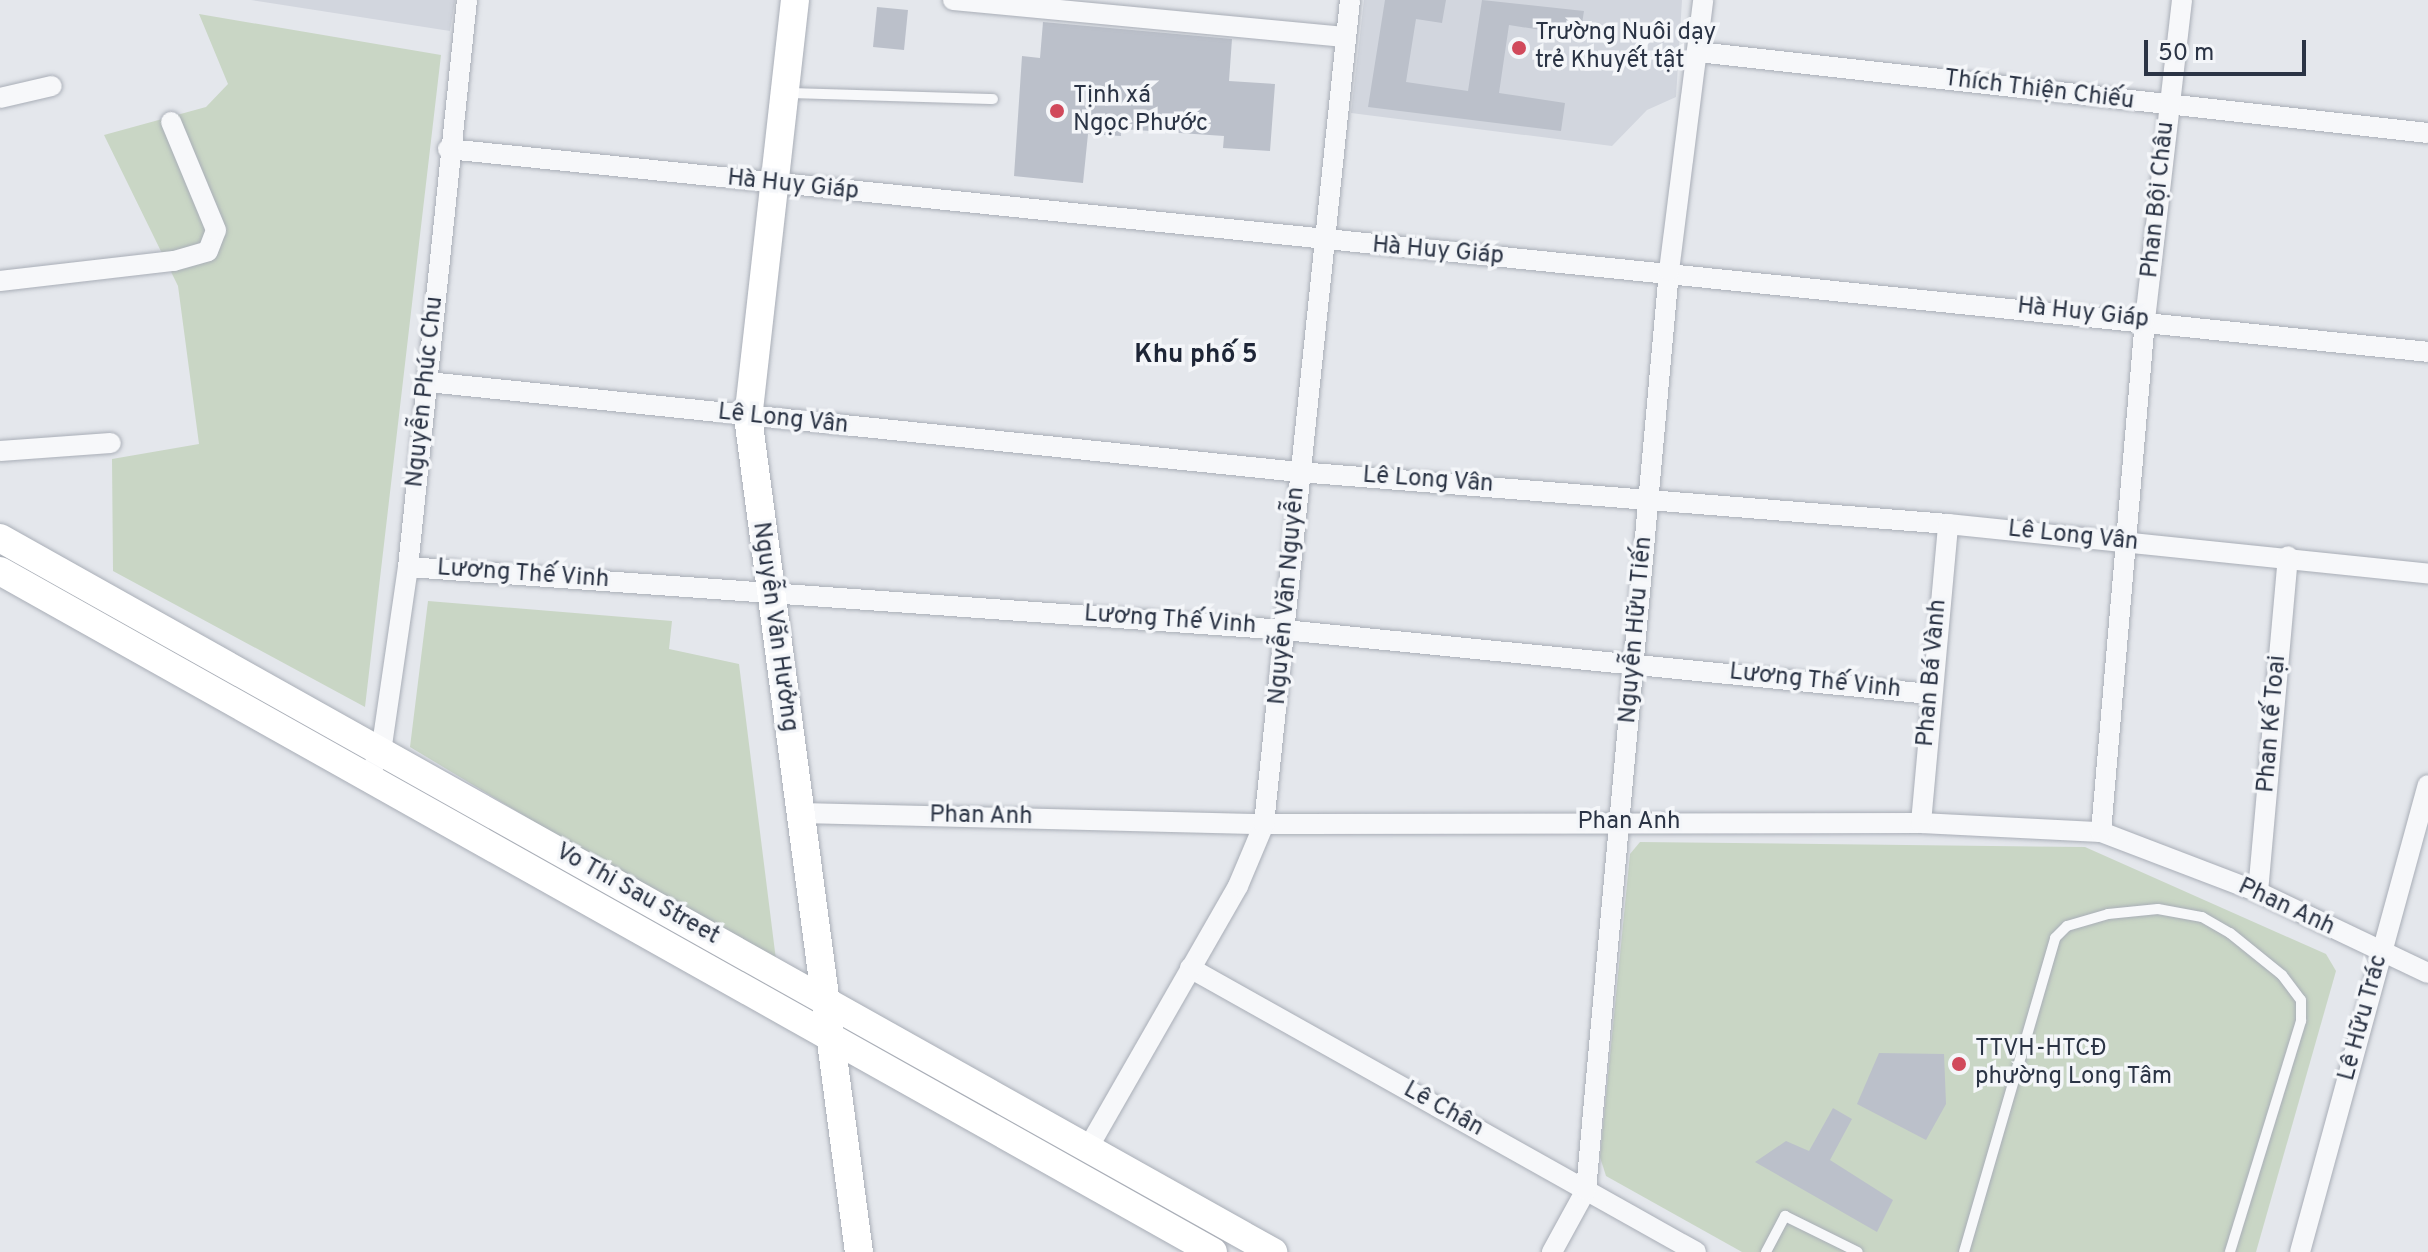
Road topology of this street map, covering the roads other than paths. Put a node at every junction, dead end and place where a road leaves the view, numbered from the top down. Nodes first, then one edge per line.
1 (467, 0) edge
2 (795, 0) edge
3 (953, 0) edge
4 (1350, 0) edge
5 (1703, 0) edge
6 (2182, 0) edge
7 (1109, 7) edge
8 (1345, 37) junction
9 (1698, 52) junction
10 (52, 86) dead end
11 (785, 93) junction
12 (0, 98) edge
13 (993, 99) dead end
14 (2169, 106) junction
15 (171, 122) dead end
16 (2428, 133) edge
17 (448, 149) junction
18 (773, 184) junction
19 (1326, 242) junction
20 (1669, 271) junction
21 (0, 281) edge
22 (2145, 320) junction
23 (2428, 352) edge
24 (428, 382) junction
25 (748, 417) junction
26 (111, 443) dead end
27 (0, 451) edge
28 (1299, 472) junction
29 (1649, 498) junction
30 (1948, 524) junction
31 (0, 538) edge
32 (2127, 543) junction
33 (2288, 556) junction
34 (408, 567) junction
35 (0, 571) edge
36 (2428, 574) edge
37 (769, 591) junction
38 (1284, 630) junction
39 (1633, 665) junction
40 (1930, 694) junction
41 (381, 752) junction
42 (367, 779) junction
43 (2428, 785) edge
44 (801, 813) junction
45 (1619, 823) junction
46 (1921, 823) junction
47 (1264, 824) junction
48 (2101, 832) junction
49 (2258, 892) junction
50 (2381, 953) junction
51 (1190, 968) junction
52 (2428, 973) edge
53 (824, 998) junction
54 (829, 1036) junction
55 (1088, 1148) junction
56 (1586, 1190) junction
57 (859, 1252) edge
58 (1213, 1252) edge
59 (1273, 1252) edge
60 (1552, 1252) edge
61 (1696, 1252) edge
62 (1766, 1252) edge
63 (1858, 1252) edge
64 (1964, 1252) edge
65 (2230, 1252) edge
66 (2300, 1252) edge

1 - 17 street, Nguyễn Phúc Chu
2 - 11 main road, Nguyễn Văn Hưởng
3 - 7 street
4 - 8 street, Nguyễn Văn Nguyễn
5 - 9 street, Nguyễn Hữu Tiến
6 - 14 street, Phan Bội Châu
7 - 8 street
8 - 19 street, Nguyễn Văn Nguyễn
9 - 14 street, Thích Thiện Chiếu
9 - 20 street, Nguyễn Hữu Tiến
10 - 12 street
11 - 13 lane
11 - 18 main road, Nguyễn Văn Hưởng
14 - 16 street, Thích Thiện Chiếu
14 - 22 street, Phan Bội Châu
15 - 21 street
17 - 18 street, Hà Huy Giáp
17 - 24 street, Nguyễn Phúc Chu
18 - 19 street, Hà Huy Giáp
18 - 25 main road, Nguyễn Văn Hưởng
19 - 20 street, Hà Huy Giáp
19 - 28 street, Nguyễn Văn Nguyễn
20 - 22 street, Hà Huy Giáp
20 - 29 street, Nguyễn Hữu Tiến
22 - 23 street, Hà Huy Giáp
22 - 32 street, Phan Bội Châu
24 - 25 street, Lê Long Vân
24 - 34 street, Nguyễn Phúc Chu
25 - 28 street, Lê Long Vân
25 - 37 main road, Nguyễn Văn Hưởng
26 - 27 street
28 - 29 street, Lê Long Vân
28 - 38 street, Nguyễn Văn Nguyễn
29 - 30 street, Lê Long Vân
29 - 39 street, Nguyễn Hữu Tiến
30 - 32 street, Lê Long Vân
30 - 40 street, Phan Bá Vành
31 - 41 main road, Vo Thi Sau Street
32 - 33 street, Lê Long Vân
32 - 48 street, Phan Bội Châu
33 - 36 street, Lê Long Vân
33 - 49 street, Phan Kế Toại
34 - 37 street, Lương Thế Vinh
34 - 41 street, Nguyễn Phúc Chu
35 - 42 main road, Vo Thi Sau Street
37 - 38 street, Lương Thế Vinh
37 - 44 main road, Nguyễn Văn Hưởng
38 - 39 street, Lương Thế Vinh
38 - 47 street, Nguyễn Văn Nguyễn
39 - 40 street, Lương Thế Vinh
39 - 45 street, Nguyễn Hữu Tiến
40 - 46 street, Phan Bá Vành
41 - 42 street, Nguyễn Phúc Chu
41 - 53 main road, Vo Thi Sau Street
42 - 54 main road, Vo Thi Sau Street
43 - 50 street, Lê Hữu Trác
44 - 47 street, Phan Anh
44 - 53 main road, Nguyễn Văn Hưởng
45 - 46 street, Phan Anh
45 - 47 street, Phan Anh
45 - 56 street, Nguyễn Hữu Tiến
46 - 48 street, Phan Anh
47 - 51 street, Nguyễn Văn Nguyễn
48 - 49 street, Phan Anh
49 - 50 street, Phan Anh
50 - 52 street, Phan Anh
50 - 66 street, Lê Hữu Trác
51 - 55 street, Nguyễn Văn Nguyễn
51 - 56 street, Lê Chân
53 - 54 main road, Nguyễn Văn Hưởng
53 - 55 main road, Vo Thi Sau Street
54 - 57 main road, Nguyễn Văn Hưởng
54 - 58 main road, Vo Thi Sau Street
55 - 59 main road, Vo Thi Sau Street
56 - 60 street, Nguyễn Hữu Tiến
56 - 61 street, Lê Chân
62 - 63 lane
64 - 65 lane

